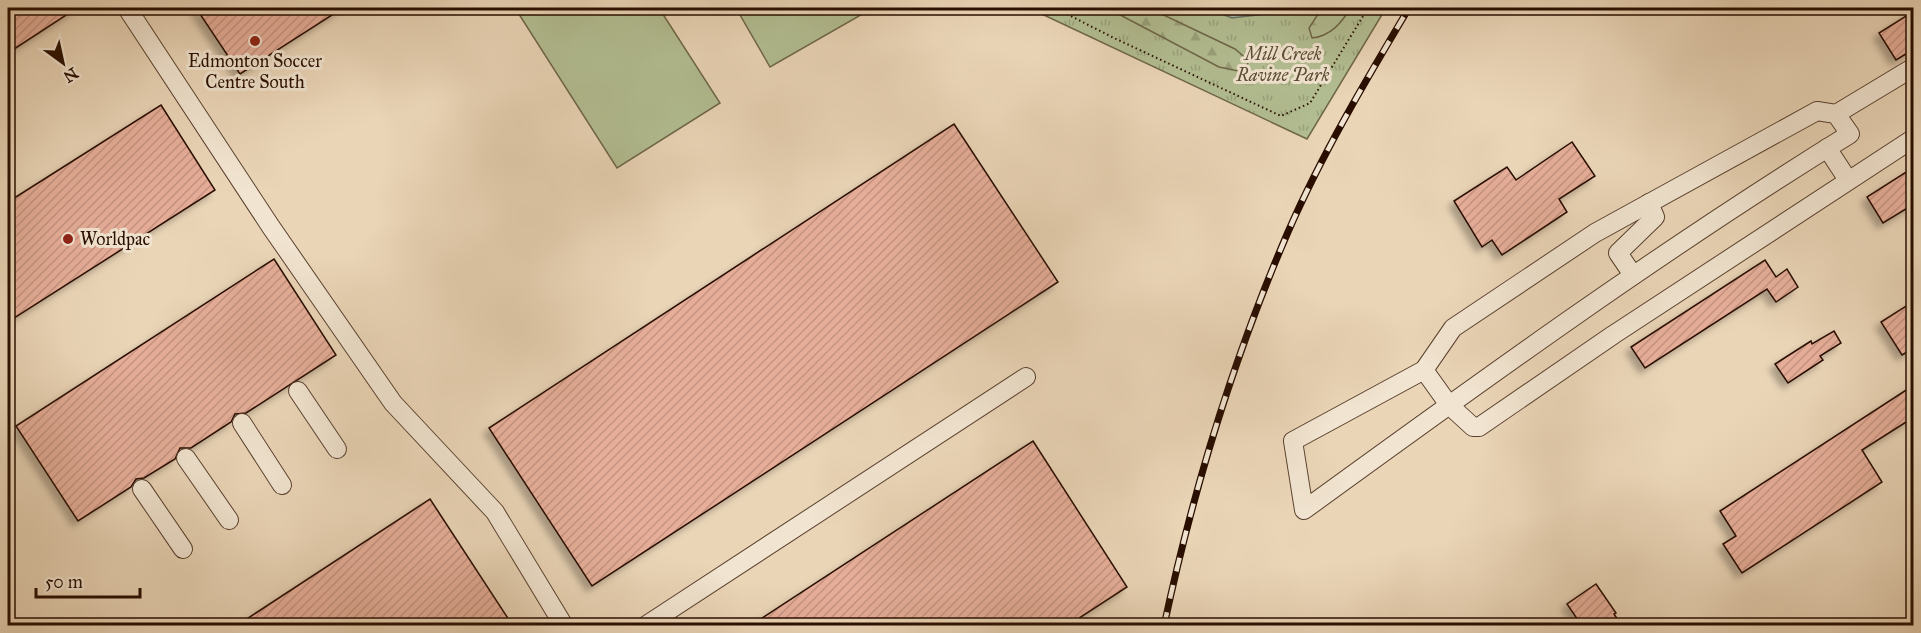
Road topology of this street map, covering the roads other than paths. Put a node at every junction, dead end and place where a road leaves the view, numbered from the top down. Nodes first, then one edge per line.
1 (127, 8) edge
2 (1914, 67) edge
3 (1836, 114) junction
4 (1914, 138) edge
5 (1827, 148) junction
6 (1848, 180) junction
7 (1649, 203) junction
8 (1633, 276) junction
9 (1424, 370) junction
10 (1026, 377) dead end
11 (298, 390) dead end
12 (1449, 405) junction
13 (242, 423) dead end
14 (337, 449) dead end
15 (186, 458) dead end
16 (282, 485) dead end
17 (142, 489) dead end
18 (229, 520) dead end
19 (183, 549) dead end
20 (564, 626) edge
21 (645, 626) edge

1 - 20 street
2 - 3 street
3 - 5 street
3 - 7 street
4 - 6 street
5 - 6 street
5 - 8 street
6 - 12 street
7 - 8 street
7 - 9 street
8 - 12 street
9 - 12 street
9 - 12 street
10 - 21 street
11 - 14 street
13 - 16 street
15 - 18 street
17 - 19 street

